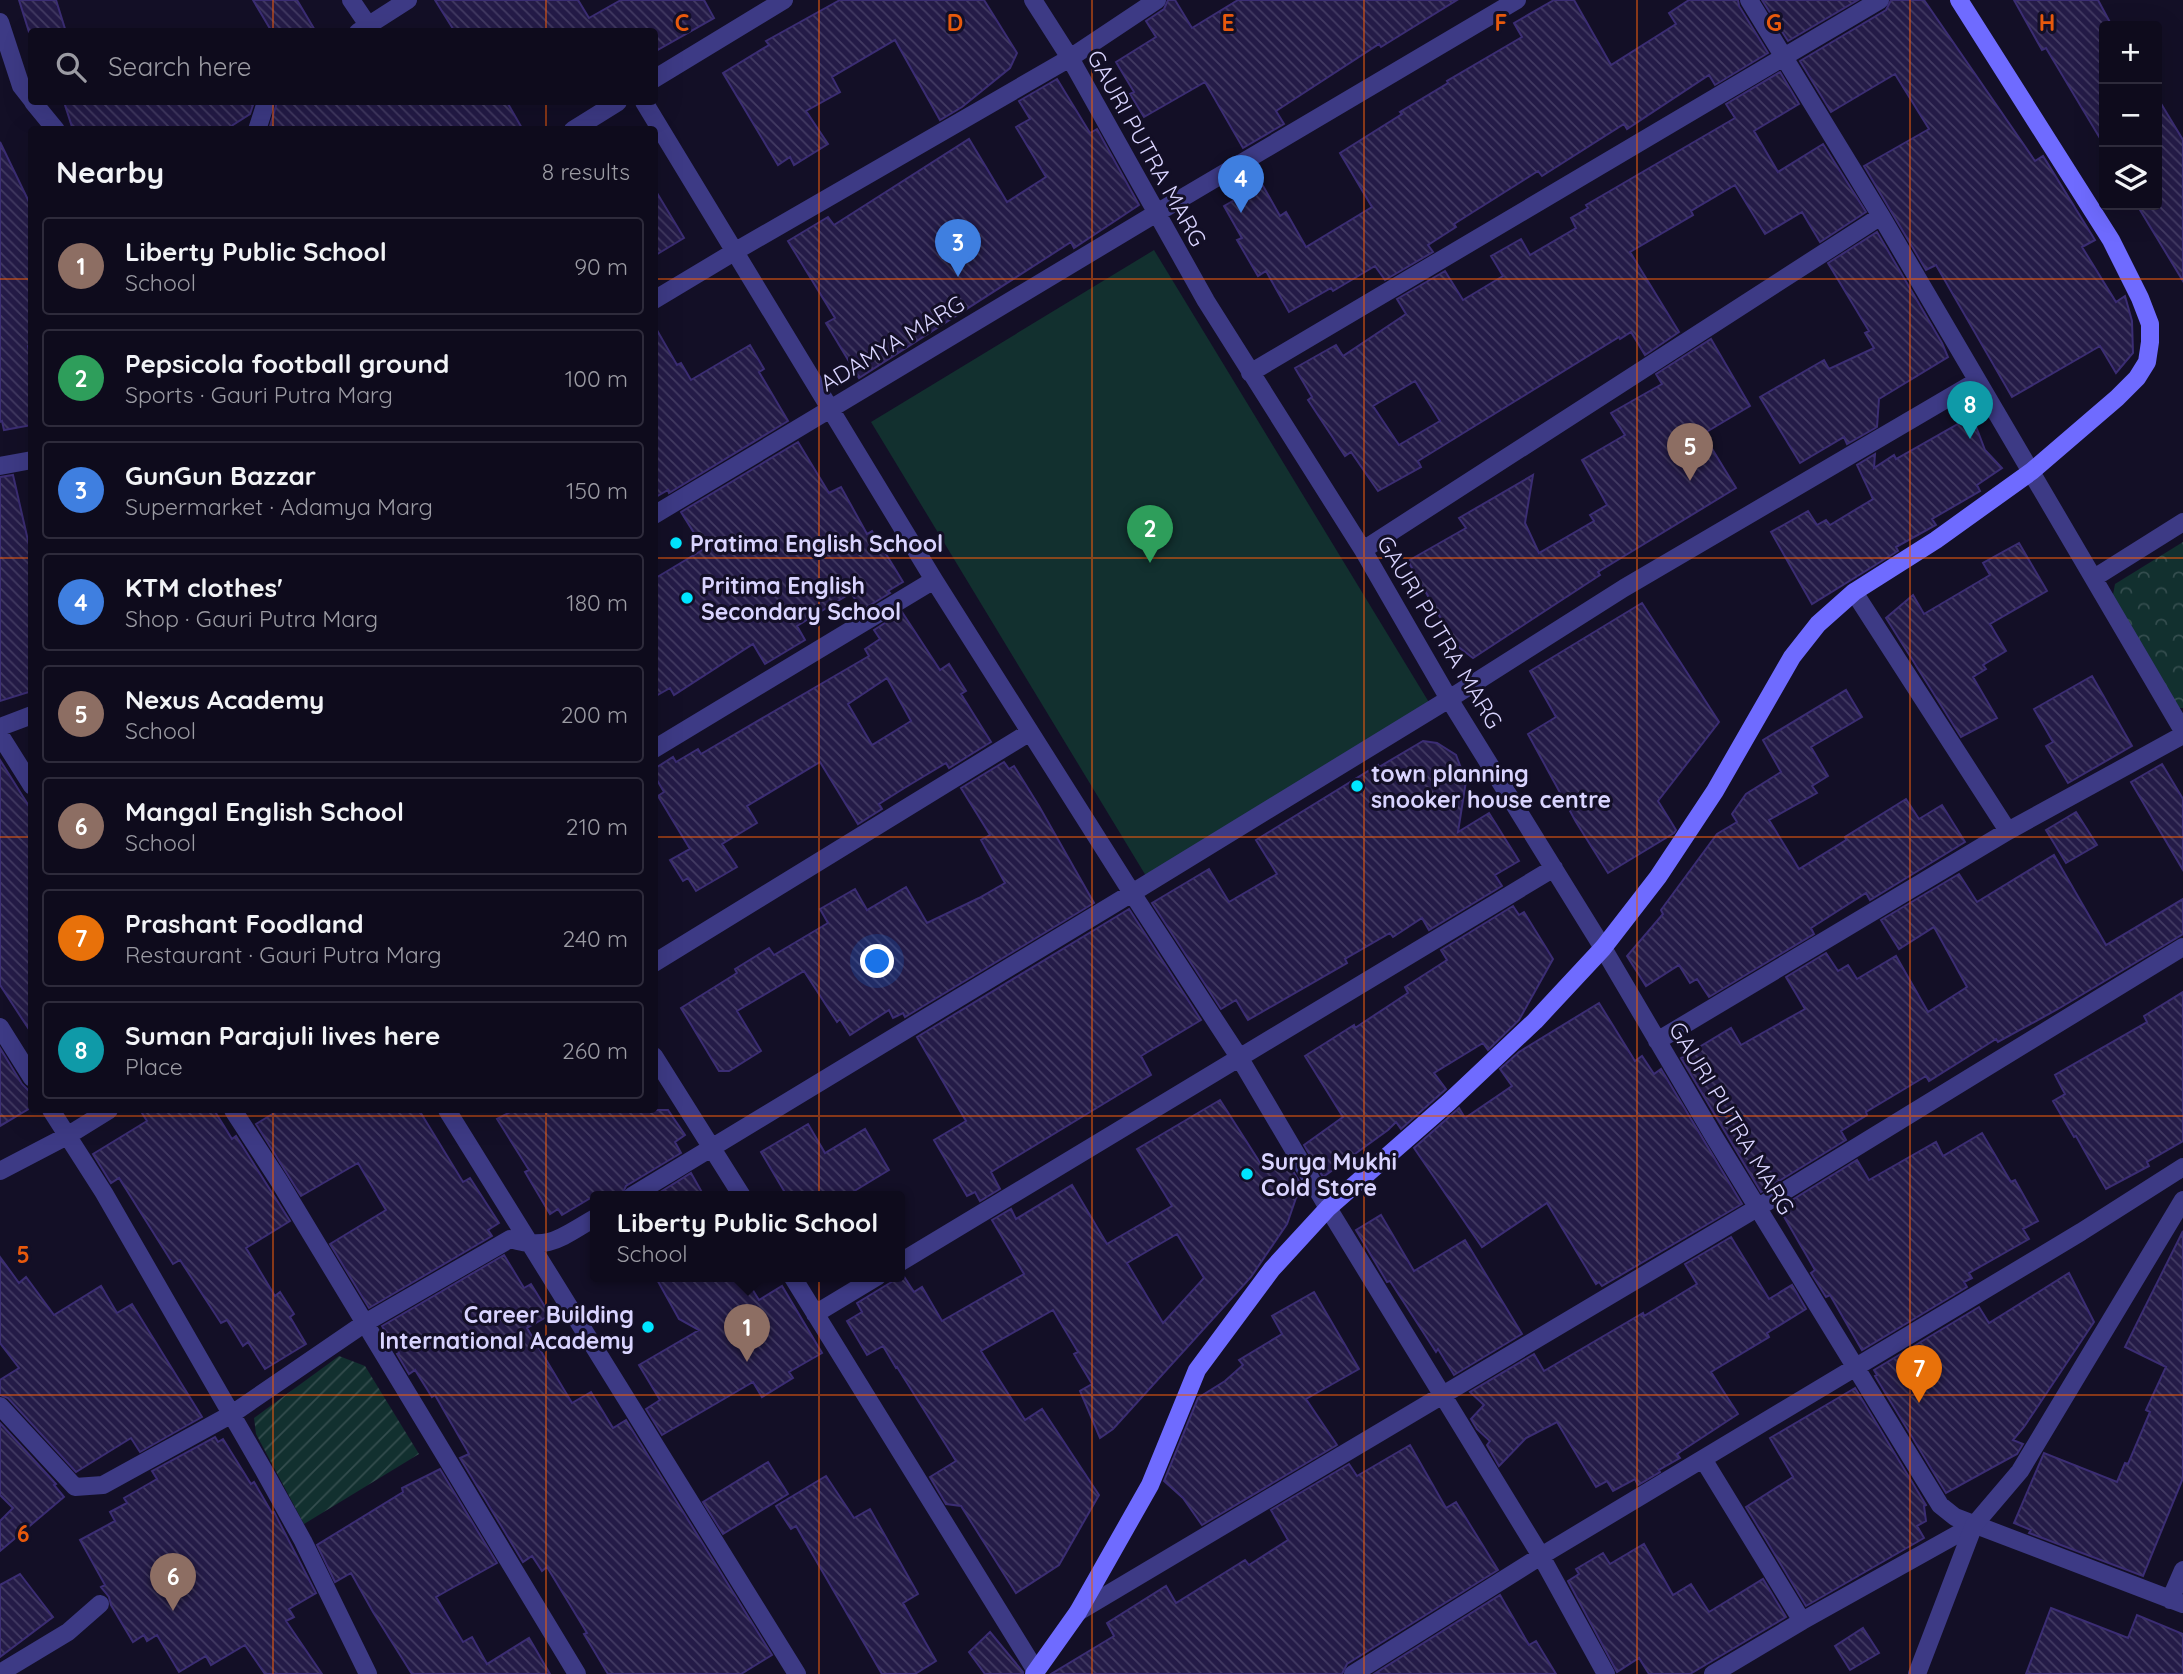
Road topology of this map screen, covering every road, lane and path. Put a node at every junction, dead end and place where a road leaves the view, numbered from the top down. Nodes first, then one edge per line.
1 (351, 0) edge
2 (408, 0) edge
3 (784, 0) edge
4 (1033, 0) edge
5 (1157, 0) edge
6 (1517, 0) edge
7 (1749, 0) edge
8 (1880, 0) edge
9 (1959, 0) edge
10 (0, 22) edge
11 (363, 28) edge
12 (1784, 56) junction
13 (1070, 58) junction
14 (658, 77) edge
15 (28, 96) edge
16 (35, 105) edge
17 (265, 105) edge
18 (613, 105) edge
19 (646, 105) edge
20 (53, 126) edge
21 (258, 126) edge
22 (579, 126) edge
23 (1155, 214) junction
24 (1881, 216) junction
25 (734, 252) junction
26 (658, 298) edge
27 (1250, 373) junction
28 (1977, 381) junction
29 (831, 408) junction
30 (28, 461) edge
31 (0, 466) edge
32 (2032, 471) junction
33 (658, 512) edge
34 (2183, 522) edge
35 (1363, 550) junction
36 (2094, 578) junction
37 (934, 580) junction
38 (1854, 592) junction
39 (1449, 699) junction
40 (28, 716) edge
41 (0, 727) edge
42 (1030, 732) junction
43 (2183, 733) edge
44 (0, 735) edge
45 (658, 747) edge
46 (28, 780) edge
47 (2008, 831) junction
48 (1554, 868) junction
49 (1132, 893) junction
50 (2183, 947) edge
51 (1603, 948) junction
52 (658, 961) edge
53 (0, 1027) edge
54 (1657, 1041) junction
55 (1239, 1057) junction
56 (658, 1062) edge
57 (28, 1072) edge
58 (53, 1113) edge
59 (105, 1113) edge
60 (235, 1113) edge
61 (449, 1113) edge
62 (67, 1136) junction
63 (713, 1149) junction
64 (2183, 1167) edge
65 (0, 1171) edge
66 (641, 1191) edge
67 (739, 1191) edge
68 (2183, 1200) edge
69 (1328, 1208) junction
70 (1757, 1208) junction
71 (590, 1221) edge
72 (530, 1245) junction
73 (905, 1259) edge
74 (796, 1282) edge
75 (868, 1282) edge
76 (815, 1314) junction
77 (365, 1323) junction
78 (1855, 1367) junction
79 (1443, 1394) junction
80 (0, 1406) edge
81 (232, 1414) junction
82 (1703, 1460) junction
83 (1974, 1525) junction
84 (1541, 1556) junction
85 (2183, 1570) edge
86 (2177, 1602) edge
87 (100, 1604) dead end
88 (1078, 1612) junction
89 (1802, 1621) junction
90 (0, 1673) edge
91 (1035, 1673) edge
92 (368, 1674) edge
93 (577, 1674) edge
94 (797, 1674) edge
95 (1353, 1674) edge
96 (1606, 1674) edge
97 (1713, 1674) edge
98 (1917, 1674) edge

1 - 11 street
2 - 11 street
3 - 14 street
4 - 13 street, GAURI PUTRA MARG
5 - 13 street
6 - 23 street, ADAMYA MARG
7 - 12 street
8 - 12 street
9 - 32 main road
10 - 15 street
12 - 24 street
12 - 27 street
13 - 23 street, GAURI PUTRA MARG
13 - 25 street
16 - 20 street
17 - 21 street
18 - 22 street
19 - 25 street
23 - 27 street, GAURI PUTRA MARG
23 - 29 street, ADAMYA MARG
24 - 28 street
24 - 35 street
25 - 26 street
25 - 29 street
27 - 35 street, GAURI PUTRA MARG
28 - 32 street
28 - 39 street
29 - 33 street, ADAMYA MARG
29 - 37 street
30 - 31 street
32 - 36 street
32 - 38 main road
34 - 36 street
35 - 39 street, GAURI PUTRA MARG
36 - 43 street
37 - 42 street
37 - 45 street
38 - 47 street
38 - 51 main road
39 - 48 street, GAURI PUTRA MARG
39 - 49 street
40 - 41 street
42 - 49 street
42 - 52 street
43 - 47 street
44 - 46 street
47 - 54 street
48 - 51 street, GAURI PUTRA MARG
48 - 55 street
49 - 55 street
49 - 63 street
50 - 70 street
51 - 54 street, GAURI PUTRA MARG
51 - 69 main road
53 - 57 street
54 - 70 street, GAURI PUTRA MARG
55 - 69 street
55 - 73 street
56 - 63 street
58 - 62 street
59 - 62 street
60 - 77 street
61 - 72 street
62 - 65 street
62 - 81 street
63 - 66 street
63 - 67 street
64 - 78 street
68 - 83 street
69 - 79 street
69 - 88 main road
70 - 78 street, GAURI PUTRA MARG
70 - 79 street
71 - 72 street
72 - 77 street
72 - 94 street
74 - 76 street
75 - 76 street
76 - 91 street
77 - 81 street
77 - 93 street
78 - 82 street
78 - 83 street, GAURI PUTRA MARG
79 - 84 street
79 - 88 street
80 - 81 street
81 - 92 street
82 - 84 street
82 - 89 street
83 - 86 street, GAURI PUTRA MARG
83 - 89 street
83 - 98 street
84 - 95 street
84 - 96 street
85 - 86 street
87 - 90 street
88 - 91 main road
89 - 97 street

